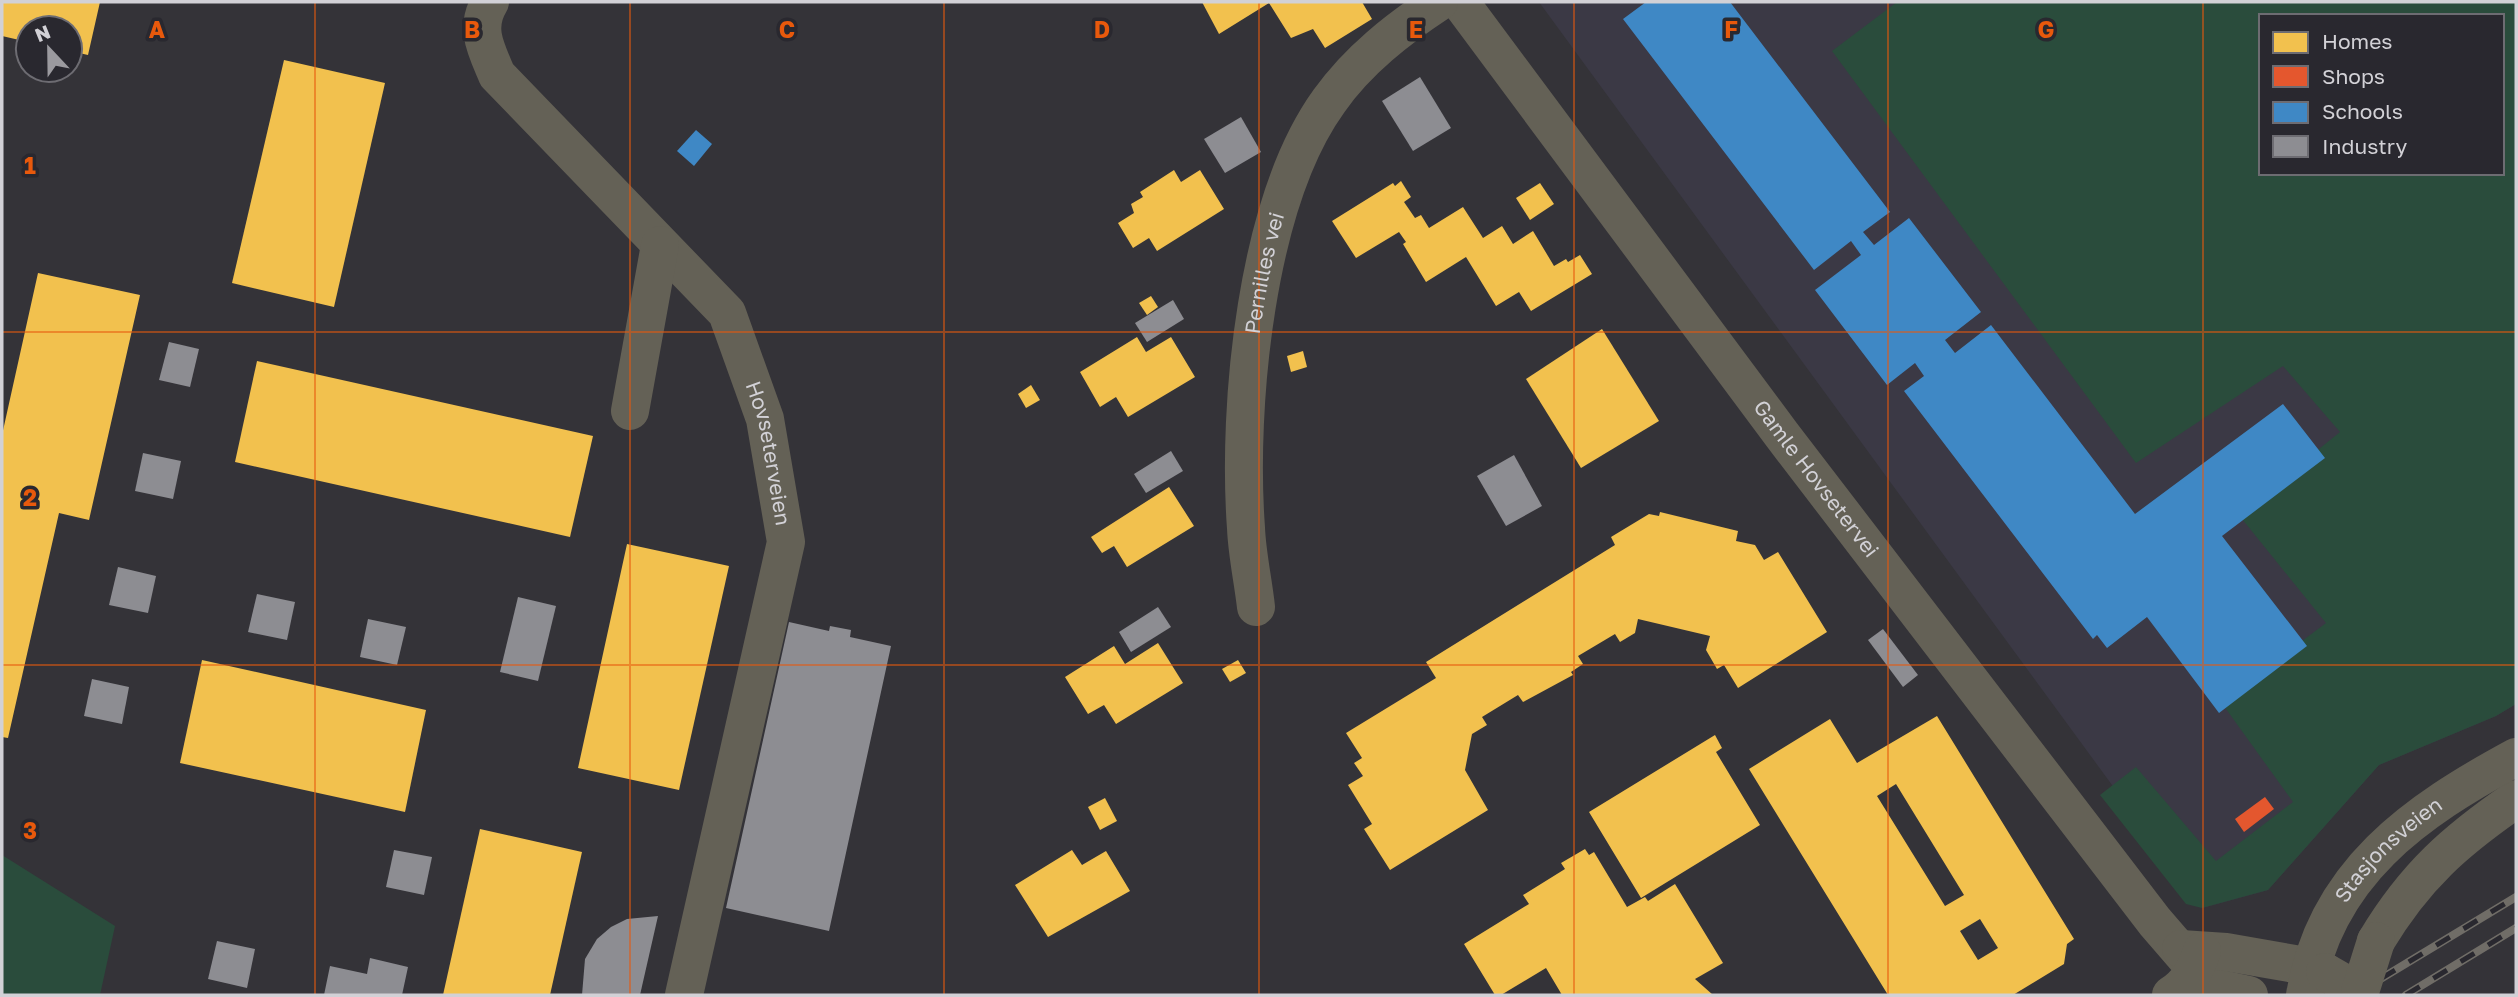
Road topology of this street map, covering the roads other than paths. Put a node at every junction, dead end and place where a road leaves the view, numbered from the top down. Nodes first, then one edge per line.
1 (491, 2) edge
2 (1439, 2) edge
3 (1460, 2) edge
4 (660, 245) junction
5 (630, 411) dead end
6 (1256, 607) dead end
7 (2516, 757) edge
8 (2516, 799) edge
9 (2187, 966) edge
10 (2331, 986) edge
11 (684, 995) edge
12 (2249, 995) edge

1 - 4 street, Hovseterveien
2 - 6 street, Pernilles vei
3 - 9 street, Gamle Hovsetervei
4 - 5 street
4 - 11 street, Hovseterveien
7 - 10 street, Stasjonsveien
8 - 10 street, Stasjonsveien, bridge
9 - 10 street
9 - 12 street, Gamle Hovsetervei

